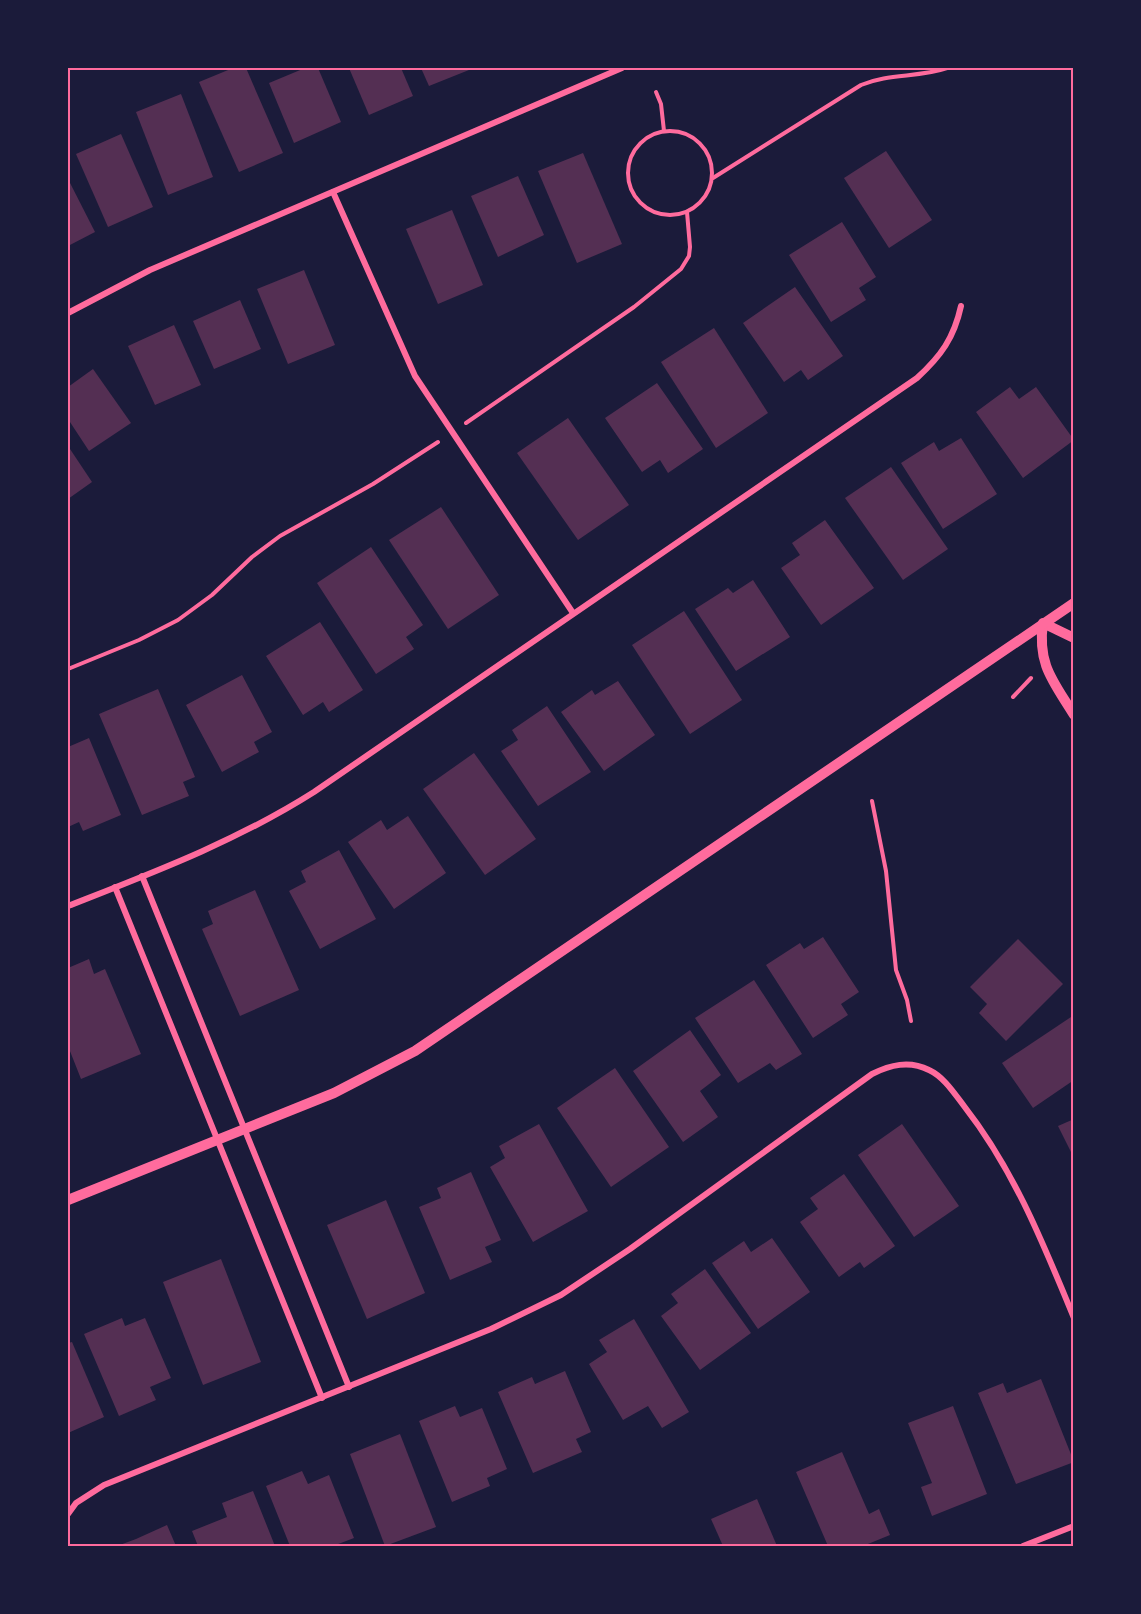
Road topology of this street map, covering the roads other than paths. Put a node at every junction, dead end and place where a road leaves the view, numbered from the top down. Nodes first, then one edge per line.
1 (622, 68) edge
2 (333, 192) junction
3 (961, 306) dead end
4 (68, 313) edge
5 (1074, 603) edge
6 (573, 613) junction
7 (1043, 623) junction
8 (1074, 638) edge
9 (1074, 715) edge
10 (142, 876) junction
11 (115, 887) junction
12 (68, 906) edge
13 (245, 1128) junction
14 (218, 1140) junction
15 (68, 1200) edge
16 (1074, 1318) edge
17 (349, 1387) junction
18 (322, 1398) junction
19 (68, 1515) edge
20 (1074, 1526) edge
21 (1023, 1546) edge

1 - 2 street
2 - 4 street
2 - 6 street
3 - 6 street
5 - 7 street
6 - 10 street
7 - 8 street
7 - 9 street
7 - 13 street
10 - 11 street
10 - 13 street
11 - 12 street
11 - 14 street
13 - 14 street
13 - 17 street
14 - 15 street
14 - 18 street
16 - 17 street
17 - 18 street
18 - 19 street
20 - 21 street

